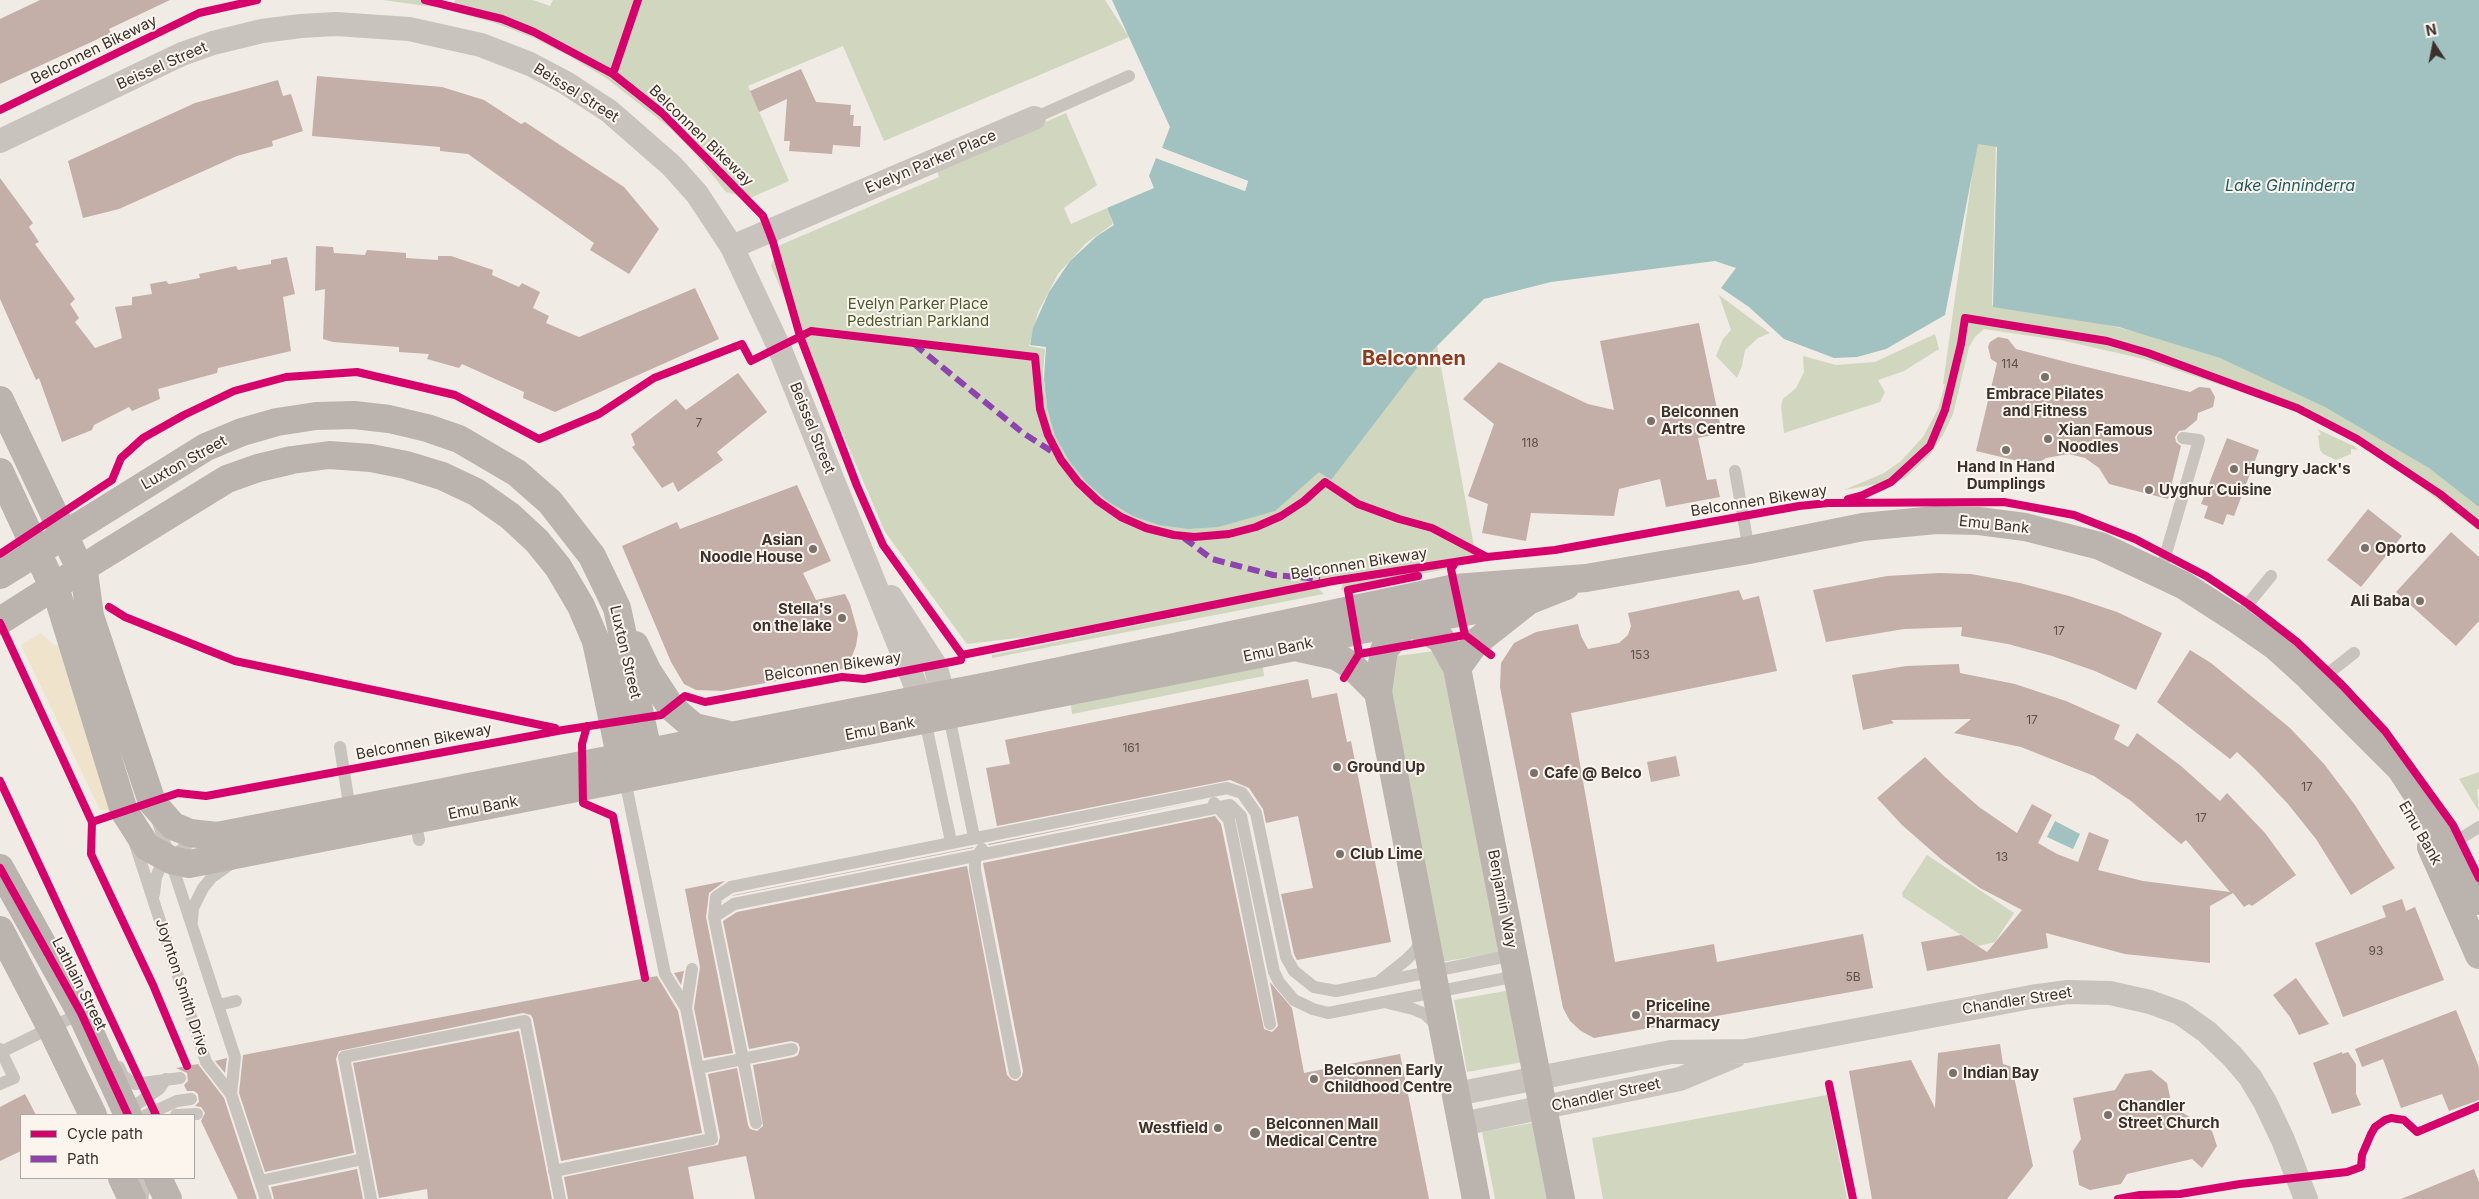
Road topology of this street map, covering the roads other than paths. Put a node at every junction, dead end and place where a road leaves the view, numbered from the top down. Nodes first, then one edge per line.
1 (1129, 76) dead end
2 (1034, 118) joint
3 (0, 141) edge
4 (732, 247) junction
5 (0, 400) edge
6 (2183, 438) dead end
7 (1735, 471) dead end
8 (0, 472) edge
9 (1749, 550) junction
10 (2160, 574) junction
11 (0, 575) edge
12 (2271, 576) dead end
13 (1586, 578) junction
14 (1437, 592) junction
15 (1528, 601) junction
16 (1376, 605) junction
17 (617, 608) junction
18 (0, 621) edge
19 (1409, 621) junction
20 (2239, 621) junction
21 (1295, 647) junction
22 (2354, 653) dead end
23 (1457, 668) junction
24 (2316, 683) junction
25 (1378, 692) junction
26 (935, 707) junction
27 (731, 736) junction
28 (340, 747) dead end
29 (650, 763) junction
30 (623, 768) junction
31 (152, 802) junction
32 (350, 810) junction
33 (124, 811) junction
34 (416, 819) junction
35 (2479, 827) edge
36 (217, 836) junction
37 (971, 836) junction
38 (950, 837) dead end
39 (2443, 850) junction
40 (246, 854) junction
41 (972, 856) junction
42 (170, 860) junction
43 (0, 868) edge
44 (980, 897) junction
45 (2479, 901) edge
46 (154, 902) junction
47 (714, 917) junction
48 (191, 923) junction
49 (0, 930) edge
50 (1425, 934) junction
51 (2479, 955) edge
52 (1515, 966) junction
53 (692, 969) dead end
54 (1379, 982) junction
55 (1434, 982) junction
56 (236, 1001) dead end
57 (1383, 1002) junction
58 (218, 1005) junction
59 (686, 1008) junction
60 (81, 1013) junction
61 (1270, 1024) dead end
62 (52, 1028) junction
63 (1444, 1032) junction
64 (792, 1049) dead end
65 (1, 1050) edge
66 (1746, 1051) junction
67 (698, 1068) junction
68 (1015, 1073) dead end
69 (180, 1078) dead end
70 (1538, 1078) junction
71 (166, 1079) junction
72 (0, 1084) edge
73 (81, 1090) junction
74 (231, 1094) junction
75 (1456, 1094) junction
76 (190, 1099) dead end
77 (1544, 1107) junction
78 (93, 1114) edge
79 (126, 1114) edge
80 (756, 1123) dead end
81 (1462, 1124) junction
82 (364, 1158) junction
83 (554, 1171) junction
84 (122, 1179) edge
85 (141, 1179) edge
86 (158, 1179) edge
87 (260, 1180) junction
88 (132, 1199) edge
89 (142, 1199) edge
90 (168, 1199) edge
91 (266, 1199) edge
92 (371, 1199) edge
93 (560, 1199) edge
94 (1476, 1199) edge
95 (1562, 1199) edge
96 (2306, 1199) edge

1 - 2 lane, Evelyn Parker Place
2 - 4 street, Evelyn Parker Place
3 - 4 street, Beissel Street
4 - 26 street, Beissel Street
5 - 31 main road, Joynton Smith Drive
6 - 10 lane
7 - 9 lane
8 - 33 main road, Joynton Smith Drive
9 - 10 main road, Emu Bank
9 - 13 main road, Emu Bank
10 - 20 main road, Emu Bank
11 - 17 main road, Luxton Street, bridge
12 - 20 lane
13 - 14 main road, Emu Bank
13 - 15 main road, Emu Bank
14 - 16 main road, Emu Bank
14 - 19 main road
15 - 19 main road, Emu Bank
15 - 23 main road
16 - 19 main road, Benjamin Way
16 - 26 main road, Emu Bank
17 - 27 main road
17 - 29 main road, Luxton Street
18 - 30 main road, Luxton Street, bridge
19 - 21 main road, Emu Bank
19 - 23 main road, Benjamin Way
19 - 25 main road
20 - 24 main road, Emu Bank
21 - 25 main road
21 - 26 main road, Emu Bank
22 - 24 lane
23 - 52 main road, Benjamin Way
24 - 39 main road, Emu Bank
25 - 50 main road
26 - 27 main road, Emu Bank
26 - 29 main road, Emu Bank
26 - 37 lane
26 - 38 lane
27 - 29 main road, Emu Bank
28 - 32 lane
29 - 30 main road, Emu Bank
30 - 34 main road, Emu Bank
30 - 59 lane
31 - 36 main road, Emu Bank
31 - 42 lane, Joynton Smith Drive
32 - 34 main road, Emu Bank
32 - 36 main road, Emu Bank
33 - 42 main road, Joynton Smith Drive
33 - 46 lane, Joynton Smith Drive
34 - 40 main road, Emu Bank
35 - 39 lane
36 - 42 lane, Emu Bank
37 - 41 lane
37 - 47 lane
37 - 54 lane
39 - 45 main road, Emu Bank
39 - 51 main road, Emu Bank
40 - 42 main road, Emu Bank
40 - 48 lane
41 - 44 lane
41 - 47 lane
41 - 57 lane
42 - 46 lane, Emu Bank
42 - 48 lane, Joynton Smith Drive
43 - 60 main road, Lathlain Street
44 - 61 lane
44 - 68 lane
46 - 74 lane, Joynton Smith Drive
47 - 80 lane
48 - 58 lane, Joynton Smith Drive
49 - 62 main road
50 - 54 lane
50 - 55 main road
52 - 55 lane
52 - 55 lane
52 - 70 main road, Benjamin Way
53 - 59 lane
54 - 55 lane
55 - 57 lane
55 - 63 main road
56 - 58 lane
57 - 63 lane
58 - 74 lane, Joynton Smith Drive
59 - 67 lane
60 - 62 lane
60 - 71 lane
60 - 79 main road, Lathlain Street
62 - 65 lane
62 - 73 main road
63 - 75 main road
64 - 67 lane
65 - 72 lane
66 - 70 street, Chandler Street
66 - 77 street, Chandler Street
66 - 96 street, Chandler Street
67 - 83 lane
69 - 71 lane
70 - 75 street, Chandler Street
70 - 77 main road, Benjamin Way
71 - 79 lane
73 - 78 main road
73 - 79 lane
74 - 87 lane
75 - 81 main road
76 - 79 lane
77 - 81 street, Chandler Street
77 - 95 main road, Benjamin Way
81 - 94 main road
82 - 83 lane
82 - 87 lane
82 - 92 lane
83 - 93 lane
84 - 88 main road
85 - 89 lane
86 - 90 main road
87 - 91 lane

